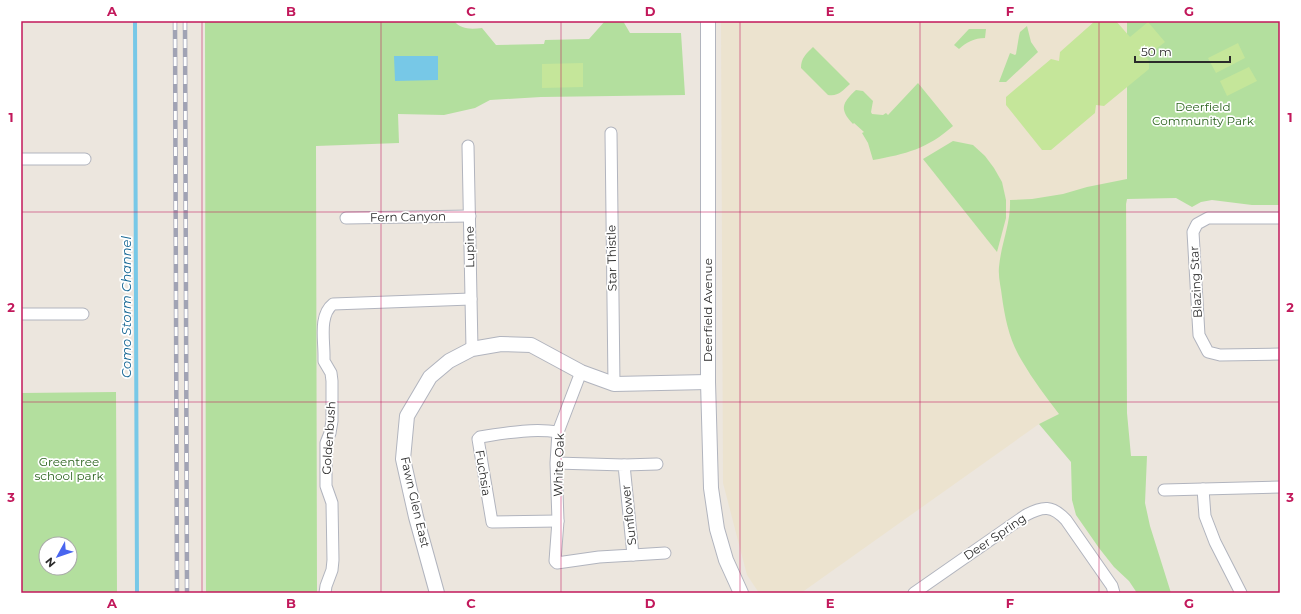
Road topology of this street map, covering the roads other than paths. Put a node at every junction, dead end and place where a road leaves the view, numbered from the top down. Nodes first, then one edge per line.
1 (708, 21) edge
2 (611, 133) dead end
3 (468, 146) dead end
4 (85, 158) dead end
5 (21, 159) edge
6 (470, 216) junction
7 (346, 218) dead end
8 (1280, 218) edge
9 (471, 299) junction
10 (21, 314) edge
11 (83, 314) dead end
12 (472, 349) junction
13 (1280, 354) edge
14 (581, 372) junction
15 (708, 382) junction
16 (614, 384) junction
17 (558, 432) junction
18 (556, 463) junction
19 (657, 464) dead end
20 (624, 465) junction
21 (1280, 487) edge
22 (1203, 489) junction
23 (1164, 490) dead end
24 (558, 521) junction
25 (666, 553) dead end
26 (633, 555) junction
27 (556, 562) joint
28 (325, 593) edge
29 (437, 593) edge
30 (741, 593) edge
31 (914, 593) edge
32 (1114, 593) edge
33 (1241, 593) edge

1 - 15 street, Deerfield Avenue
2 - 16 street, Star Thistle
3 - 6 street, Lupine
4 - 5 street
6 - 7 street, Fern Canyon
6 - 9 street, Lupine
8 - 13 street, Blazing Star
9 - 12 street, Lupine
9 - 28 street, Goldenbush
10 - 11 street
12 - 14 street, Fawn Glen East
12 - 29 street, Fawn Glen East
14 - 16 street, Fawn Glen East
14 - 17 street, White Oak
15 - 16 street, Fawn Glen East
15 - 30 street, Deerfield Avenue
17 - 18 street, White Oak
17 - 24 street, Fuchsia
18 - 20 street
18 - 24 street, White Oak
19 - 20 street
20 - 26 street, Sunflower
21 - 22 street
22 - 23 street
22 - 33 street
24 - 27 street, White Oak
25 - 26 street
26 - 27 street, Sunflower
31 - 32 street, Deer Spring

